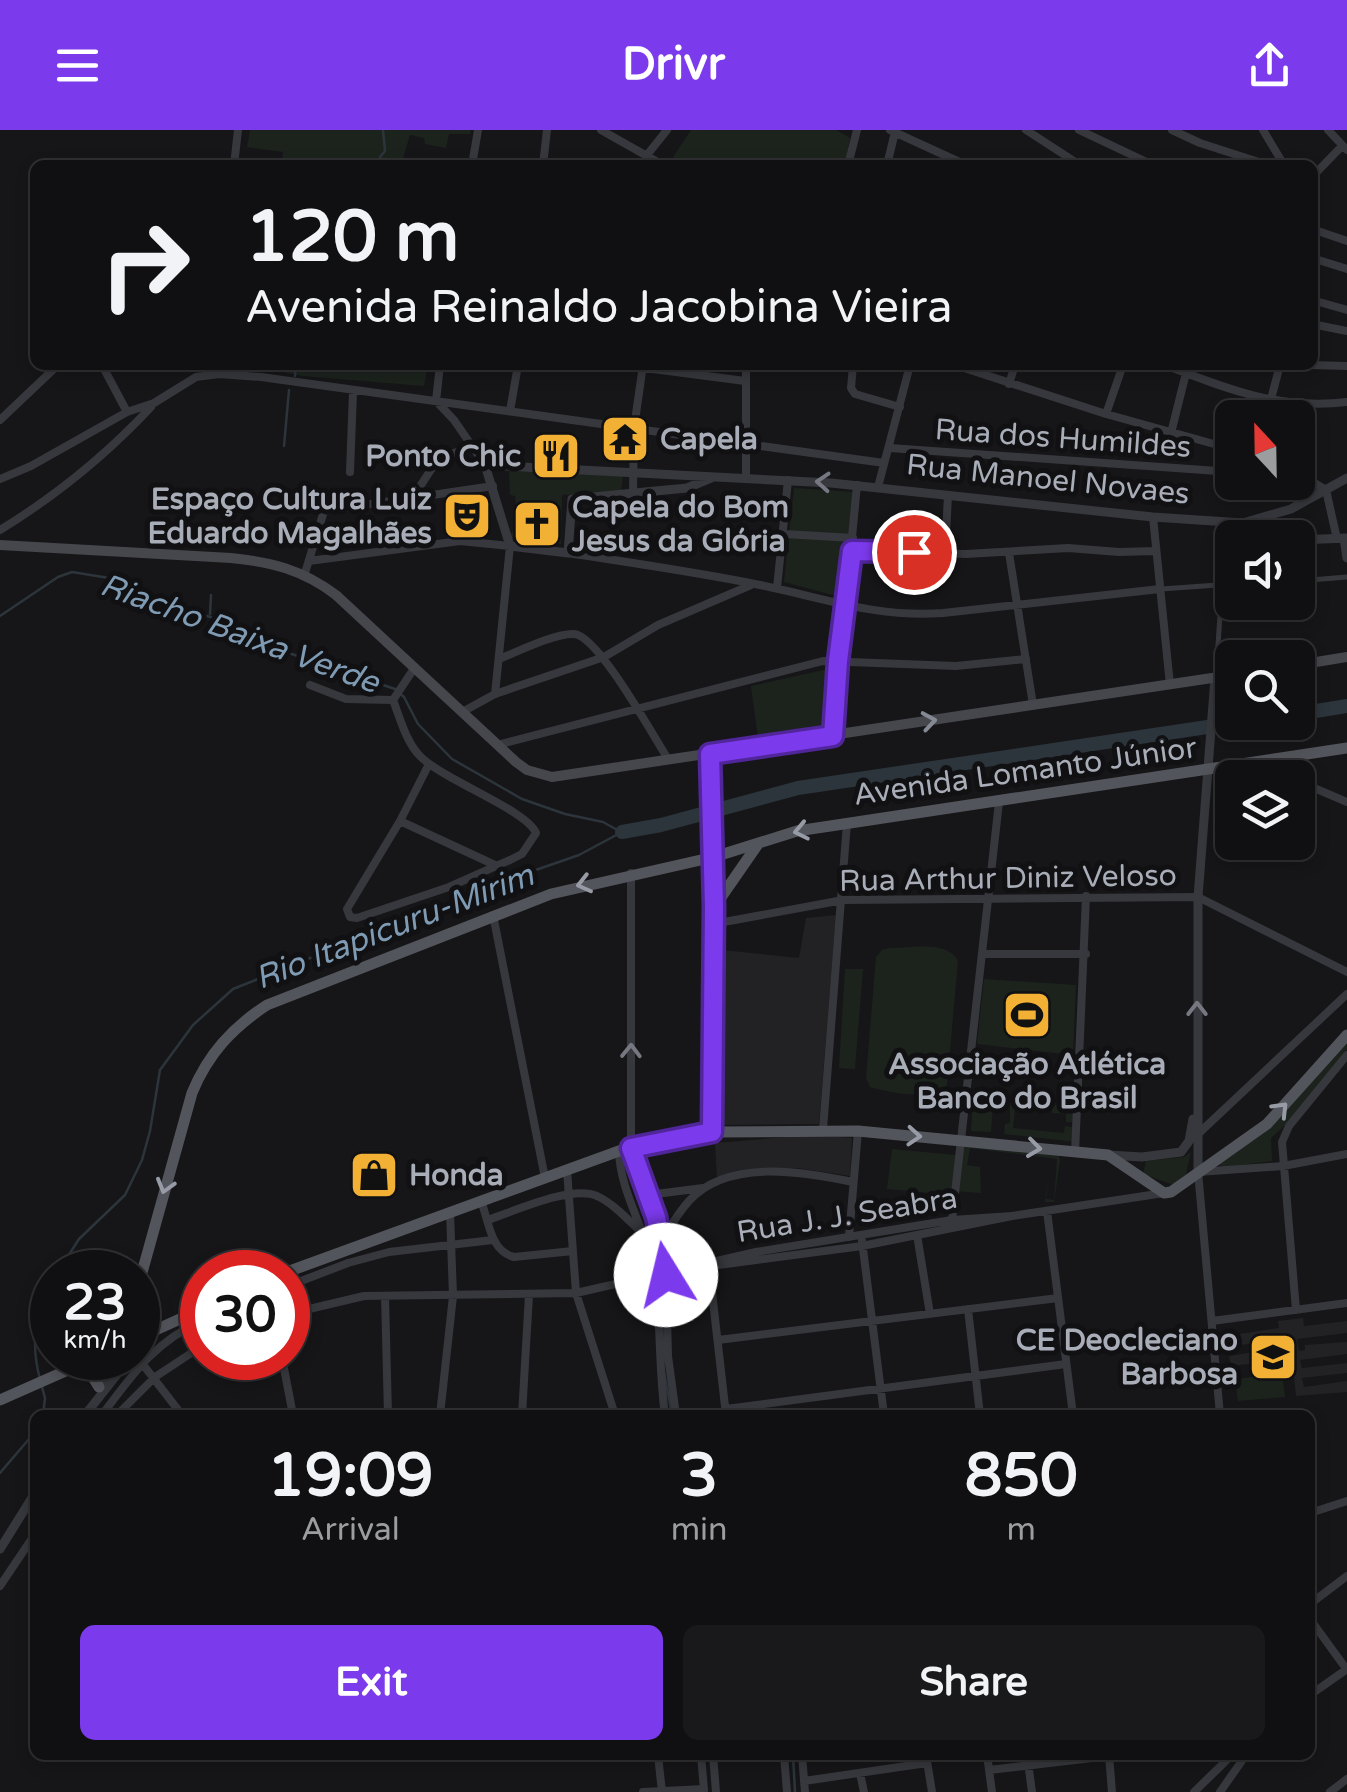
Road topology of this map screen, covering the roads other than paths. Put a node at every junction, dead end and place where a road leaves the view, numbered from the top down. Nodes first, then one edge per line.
1 (238, 130) edge
2 (478, 130) edge
3 (547, 130) edge
4 (601, 130) edge
5 (656, 130) edge
6 (666, 130) edge
7 (842, 130) edge
8 (1026, 130) edge
9 (1079, 130) edge
10 (1172, 130) edge
11 (1263, 130) edge
12 (1328, 130) edge
13 (893, 131) edge
14 (856, 134) edge
15 (659, 140) junction
16 (1344, 148) edge
17 (647, 155) junction
18 (235, 160) edge
19 (473, 160) edge
20 (544, 160) edge
21 (656, 160) edge
22 (849, 160) edge
23 (887, 160) edge
24 (943, 160) edge
25 (1072, 160) edge
26 (1142, 160) edge
27 (1252, 160) edge
28 (1281, 160) edge
29 (1318, 172) edge
30 (1318, 231) edge
31 (1347, 241) edge
32 (1318, 260) edge
33 (1347, 270) edge
34 (1318, 302) edge
35 (1347, 310) edge
36 (1318, 325) edge
37 (1347, 331) edge
38 (1318, 365) edge
39 (1347, 366) edge
40 (53, 370) edge
41 (105, 370) edge
42 (439, 370) edge
43 (517, 370) edge
44 (641, 370) edge
45 (706, 370) edge
46 (746, 370) edge
47 (852, 370) edge
48 (909, 370) edge
49 (969, 370) edge
50 (1013, 370) edge
51 (1121, 370) edge
52 (1186, 370) edge
53 (1189, 370) edge
54 (1279, 370) edge
55 (745, 381) junction
56 (1009, 384) junction
57 (353, 392) junction
58 (1265, 400) edge
59 (1271, 400) edge
60 (436, 401) junction
61 (1347, 402) edge
62 (154, 403) junction
63 (1315, 404) edge
64 (900, 407) junction
65 (130, 411) junction
66 (510, 411) junction
67 (1106, 414) junction
68 (140, 419) junction
69 (0, 420) edge
70 (634, 428) junction
71 (1171, 433) junction
72 (89, 434) junction
73 (744, 444) junction
74 (1215, 445) edge
75 (473, 446) junction
76 (890, 448) junction
77 (101, 453) junction
78 (884, 463) junction
79 (0, 464) edge
80 (485, 465) junction
81 (1215, 471) edge
82 (350, 472) dead end
83 (632, 472) junction
84 (3, 478) edge
85 (711, 478) junction
86 (1347, 478) edge
87 (746, 479) junction
88 (788, 480) junction
89 (1315, 484) edge
90 (857, 485) junction
91 (493, 486) junction
92 (878, 487) junction
93 (1326, 490) junction
94 (633, 492) junction
95 (948, 495) junction
96 (413, 497) junction
97 (1152, 517) junction
98 (1255, 520) edge
99 (1215, 521) edge
100 (0, 530) edge
101 (784, 534) junction
102 (854, 538) junction
103 (1343, 538) edge
104 (1315, 539) edge
105 (0, 545) edge
106 (510, 546) junction
107 (1156, 550) junction
108 (852, 551) junction
109 (568, 553) junction
110 (1009, 553) junction
111 (945, 554) junction
112 (1347, 558) edge
113 (309, 560) junction
114 (305, 574) junction
115 (721, 577) junction
116 (1347, 577) edge
117 (1315, 580) edge
118 (756, 584) junction
119 (1215, 584) edge
120 (777, 588) junction
121 (1160, 588) junction
122 (722, 596) junction
123 (1018, 604) junction
124 (845, 607) junction
125 (604, 657) junction
126 (1347, 657) edge
127 (498, 659) junction
128 (1026, 659) junction
129 (838, 661) junction
130 (1315, 662) edge
131 (415, 667) junction
132 (1215, 683) joint
133 (310, 685) dead end
134 (1170, 685) junction
135 (495, 694) junction
136 (396, 695) junction
137 (1033, 705) junction
138 (634, 708) junction
139 (464, 711) junction
140 (833, 736) junction
141 (497, 744) junction
142 (1347, 748) edge
143 (668, 759) junction
144 (710, 760) junction
145 (1272, 760) edge
146 (429, 764) junction
147 (1208, 764) junction
148 (1215, 764) edge
149 (1315, 789) edge
150 (999, 802) junction
151 (1347, 802) edge
152 (400, 820) junction
153 (847, 822) junction
154 (758, 844) junction
155 (714, 851) junction
156 (496, 865) junction
157 (631, 873) junction
158 (1086, 896) junction
159 (988, 897) junction
160 (1198, 897) junction
161 (843, 900) junction
162 (714, 906) junction
163 (493, 915) junction
164 (714, 924) junction
165 (982, 954) junction
166 (1086, 954) junction
167 (1347, 972) edge
168 (1347, 994) edge
169 (1347, 1035) edge
170 (1347, 1055) edge
171 (1196, 1107) junction
172 (823, 1129) junction
173 (858, 1131) junction
174 (712, 1132) junction
175 (1198, 1134) junction
176 (960, 1139) junction
177 (625, 1150) junction
178 (1075, 1153) junction
179 (1347, 1154) edge
180 (1108, 1156) junction
181 (1283, 1166) junction
182 (568, 1170) junction
183 (1201, 1170) junction
184 (546, 1178) junction
185 (1143, 1178) junction
186 (853, 1182) junction
187 (708, 1188) junction
188 (1170, 1191) junction
189 (568, 1194) junction
190 (648, 1195) junction
191 (1198, 1196) junction
192 (1125, 1199) junction
193 (481, 1201) junction
194 (1047, 1211) junction
195 (450, 1212) junction
196 (488, 1220) junction
197 (952, 1225) junction
198 (916, 1231) junction
199 (644, 1235) junction
200 (849, 1237) junction
201 (493, 1240) junction
202 (662, 1240) junction
203 (862, 1241) junction
204 (367, 1242) junction
205 (452, 1244) junction
206 (148, 1250) edge
207 (573, 1251) junction
208 (371, 1256) junction
209 (757, 1256) junction
210 (310, 1264) edge
211 (708, 1264) junction
212 (666, 1275) junction
213 (654, 1277) junction
214 (310, 1278) edge
215 (576, 1293) junction
216 (385, 1296) junction
217 (453, 1296) junction
218 (529, 1296) junction
219 (1058, 1298) junction
220 (1347, 1304) edge
221 (310, 1308) edge
222 (968, 1309) junction
223 (1296, 1310) junction
224 (930, 1314) junction
225 (1212, 1320) junction
226 (872, 1322) junction
227 (178, 1326) joint
228 (162, 1327) edge
229 (718, 1340) junction
230 (160, 1341) edge
231 (1066, 1364) junction
232 (975, 1376) junction
233 (43, 1380) edge
234 (91, 1380) edge
235 (101, 1380) edge
236 (112, 1380) edge
237 (124, 1380) edge
238 (152, 1380) edge
239 (159, 1380) edge
240 (286, 1380) edge
241 (880, 1389) junction
242 (97, 1393) junction
243 (2, 1398) edge
244 (87, 1410) edge
245 (105, 1410) edge
246 (122, 1410) edge
247 (179, 1410) edge
248 (292, 1410) edge
249 (388, 1410) edge
250 (441, 1410) edge
251 (522, 1410) edge
252 (613, 1410) edge
253 (664, 1410) edge
254 (675, 1410) edge
255 (726, 1410) edge
256 (739, 1410) edge
257 (883, 1410) edge
258 (979, 1410) edge
259 (1071, 1410) edge
260 (1220, 1410) edge
261 (30, 1501) edge
262 (1347, 1501) edge
263 (1315, 1511) edge
264 (30, 1541) edge
265 (0, 1549) edge
266 (1347, 1576) edge
267 (0, 1586) edge
268 (1315, 1600) edge
269 (1315, 1626) edge
270 (1347, 1669) edge
271 (1315, 1691) edge
272 (659, 1760) edge
273 (702, 1760) edge
274 (713, 1760) edge
275 (785, 1760) edge
276 (802, 1760) edge
277 (921, 1760) edge
278 (926, 1760) edge
279 (988, 1760) edge
280 (1028, 1760) edge
281 (1077, 1760) edge
282 (1109, 1760) edge
283 (1227, 1760) edge
284 (1242, 1760) edge
285 (1029, 1766) junction
286 (989, 1770) junction
287 (860, 1773) junction
288 (1347, 1779) edge
289 (804, 1782) junction
290 (1337, 1790) edge
291 (662, 1791) edge
292 (704, 1791) edge
293 (643, 1792) edge
294 (716, 1792) edge
295 (788, 1792) edge
296 (806, 1792) edge
297 (864, 1792) edge
298 (932, 1792) edge
299 (992, 1792) edge
300 (1032, 1792) edge
301 (1112, 1792) edge
302 (1194, 1792) edge
303 (1220, 1792) edge

1 - 18 street
2 - 19 street
3 - 20 street
4 - 17 street
5 - 15 street
6 - 15 street
7 - 14 street
8 - 25 street
9 - 26 street
10 - 27 street
11 - 28 street
12 - 16 street
13 - 23 street
13 - 24 street
14 - 22 street
15 - 17 street
16 - 29 street
17 - 21 street
30 - 31 street
32 - 33 street
34 - 35 street
36 - 37 street
38 - 39 street
40 - 69 street
41 - 65 street
42 - 60 street
43 - 66 street
44 - 70 street
45 - 55 street
46 - 55 street
47 - 64 street
48 - 64 street
49 - 56 street
50 - 56 street
51 - 67 street
52 - 71 street
53 - 58 street
54 - 59 street
55 - 73 street
56 - 67 street
57 - 60 street
57 - 62 street
57 - 82 street
60 - 66 street
60 - 75 street
61 - 63 street
62 - 65 street
62 - 68 street
64 - 76 street
65 - 68 street
65 - 72 street
66 - 70 street
67 - 71 street
68 - 77 street
70 - 73 street
70 - 83 street
71 - 74 street
72 - 77 street
72 - 84 street
73 - 78 street
73 - 87 street
75 - 80 street
75 - 96 street
76 - 78 street
76 - 81 street, Rua dos Humildes
77 - 100 street
78 - 92 street
79 - 84 street
80 - 83 street
80 - 91 street
83 - 85 street
83 - 94 street
85 - 87 street, Rua Manoel Novaes
85 - 94 street
86 - 93 street, Rua Manoel Novaes
87 - 88 street, Rua Manoel Novaes
90 -> 88 street, Rua Manoel Novaes
88 - 101 street
89 - 93 street
90 - 92 street, Rua Manoel Novaes
90 - 102 street
91 - 96 street
91 - 106 street
92 - 95 street, Rua Manoel Novaes
93 - 98 street, Rua Manoel Novaes
93 - 103 street
94 - 109 street
95 - 97 street, Rua Manoel Novaes
95 - 111 street
96 - 113 street
97 - 99 street, Rua Manoel Novaes
97 - 107 street
101 - 102 street
101 - 120 street
102 - 108 street
103 - 104 street
103 - 112 street
105 - 114 main road
106 - 109 street
106 - 113 street
106 - 127 street
107 - 110 street
107 - 121 street
108 - 111 street
108 - 124 street
109 - 115 street
110 - 111 street
110 - 123 street
113 - 114 street
114 - 131 main road
115 - 118 street
115 - 122 street
116 - 117 street
118 - 120 street
118 - 122 street
119 - 121 street
120 - 124 street
121 - 123 street
121 - 134 street
122 - 125 street
123 - 124 street
123 - 128 street
124 - 129 street
125 - 127 street
125 - 135 street
125 - 138 street
126 - 130 main road
127 - 135 street
128 - 129 street
128 - 137 street
129 - 138 street
129 - 140 street
131 - 136 street
131 - 139 main road
132 - 134 main road
132 - 147 street
133 - 136 street
134 - 137 main road
135 - 139 street
136 - 146 street
140 -> 137 main road
138 - 141 street
138 - 143 street
139 - 141 main road
140 - 144 main road
141 - 143 main road
142 - 145 main road, Avenida Lomanto Júnior
143 - 144 main road
144 - 155 main road
146 - 152 street
146 - 156 street
147 - 148 main road, Avenida Lomanto Júnior
147 - 150 main road, Avenida Lomanto Júnior
147 - 160 street
149 - 151 street
150 - 153 main road, Avenida Lomanto Júnior
150 - 159 street
152 - 156 street
152 - 156 street
153 -> 154 main road, Avenida Lomanto Júnior
153 - 161 street
154 - 155 main road, Avenida Lomanto Júnior
154 - 162 main road
155 - 157 main road, Avenida Lomanto Júnior
155 - 162 street
157 -> 163 main road, Avenida Lomanto Júnior
177 -> 157 street
158 - 159 street, Rua Arthur Diniz Veloso
158 - 160 street, Rua Arthur Diniz Veloso
158 - 166 street
159 - 161 street, Rua Arthur Diniz Veloso
159 - 165 street
160 - 167 street, Rua Arthur Diniz Veloso
171 -> 160 street
161 - 164 street, Rua Arthur Diniz Veloso
161 - 172 street
162 - 164 street
163 - 184 street
163 -> 206 main road, Avenida Lomanto Júnior
164 - 174 street
165 - 166 street
165 - 176 street
166 - 178 street
168 - 175 street
183 -> 169 main road
170 - 181 street
171 - 175 street
171 - 180 street
172 - 173 main road
172 - 174 main road
173 -> 176 main road
173 - 186 street
174 - 177 main road
175 - 183 street
176 -> 178 main road
176 - 197 street
177 - 182 main road
177 - 190 street
177 - 199 street
178 - 180 main road
179 - 181 street
180 - 185 main road
181 - 183 street
181 - 223 street
182 - 184 main road
182 - 189 street
183 - 188 main road
183 - 191 street
184 - 193 main road
185 - 188 main road
185 - 192 street
186 - 187 street
186 - 200 street
187 - 190 street
187 - 202 street
188 - 191 street
188 - 192 street, Rua J. J. Seabra
189 - 196 street
189 - 199 street
189 - 207 street
190 - 202 street
191 - 225 street
192 - 194 street, Rua J. J. Seabra
193 - 195 main road
193 - 196 street
194 - 197 street, Rua J. J. Seabra
194 - 219 street
195 - 204 main road
195 - 205 street
196 - 201 street
197 - 198 street, Rua J. J. Seabra
198 - 203 street, Rua J. J. Seabra
198 - 224 street
199 - 213 street
200 - 203 street, Rua J. J. Seabra
200 - 209 street, Rua J. J. Seabra
201 - 205 street
201 - 207 street
202 - 212 street
203 - 209 street, Rua J. J. Seabra
203 - 226 street
204 - 208 street
204 - 210 main road
205 - 208 street
205 - 217 street
207 - 215 street
208 - 214 street
209 - 211 street, Rua J. J. Seabra
211 - 212 street, Rua J. J. Seabra
211 - 229 street
212 - 213 street, Rua J. J. Seabra
212 - 254 street
213 - 215 street, Rua J. J. Seabra
213 - 253 street
215 - 218 street, Rua J. J. Seabra
215 - 252 street
216 - 217 street, Rua J. J. Seabra
216 - 221 street, Rua J. J. Seabra
216 - 249 street
217 - 218 street, Rua J. J. Seabra
217 - 250 street
218 - 251 street
219 - 222 street
219 - 231 street
220 - 223 street
222 - 224 street
222 - 232 street
223 - 225 street
224 - 226 street
225 - 260 street
226 - 229 street
226 - 241 street
227 - 228 main road
227 - 230 street
229 - 255 street
231 - 232 street
231 - 259 street
232 - 241 street
232 - 258 street
233 - 243 main road
234 - 242 main road
235 - 242 street
236 - 242 street
237 - 245 street
238 - 246 street
239 - 247 street
240 - 248 street
241 - 256 street
241 - 257 street
242 - 244 street
261 - 265 street
262 - 263 street
264 - 267 street
266 - 268 street
269 - 270 street
270 - 271 street
272 - 291 street
273 - 292 street
274 - 294 street
275 - 295 street
276 - 289 street
277 - 287 street
278 - 298 street
279 - 286 street
280 - 285 street
281 - 285 street
282 - 301 street
283 - 302 street
284 - 303 street
285 - 286 street
285 - 300 street
286 - 299 street
287 - 289 street
287 - 297 street
288 - 290 street
289 - 296 street
291 - 292 street
291 - 293 street

